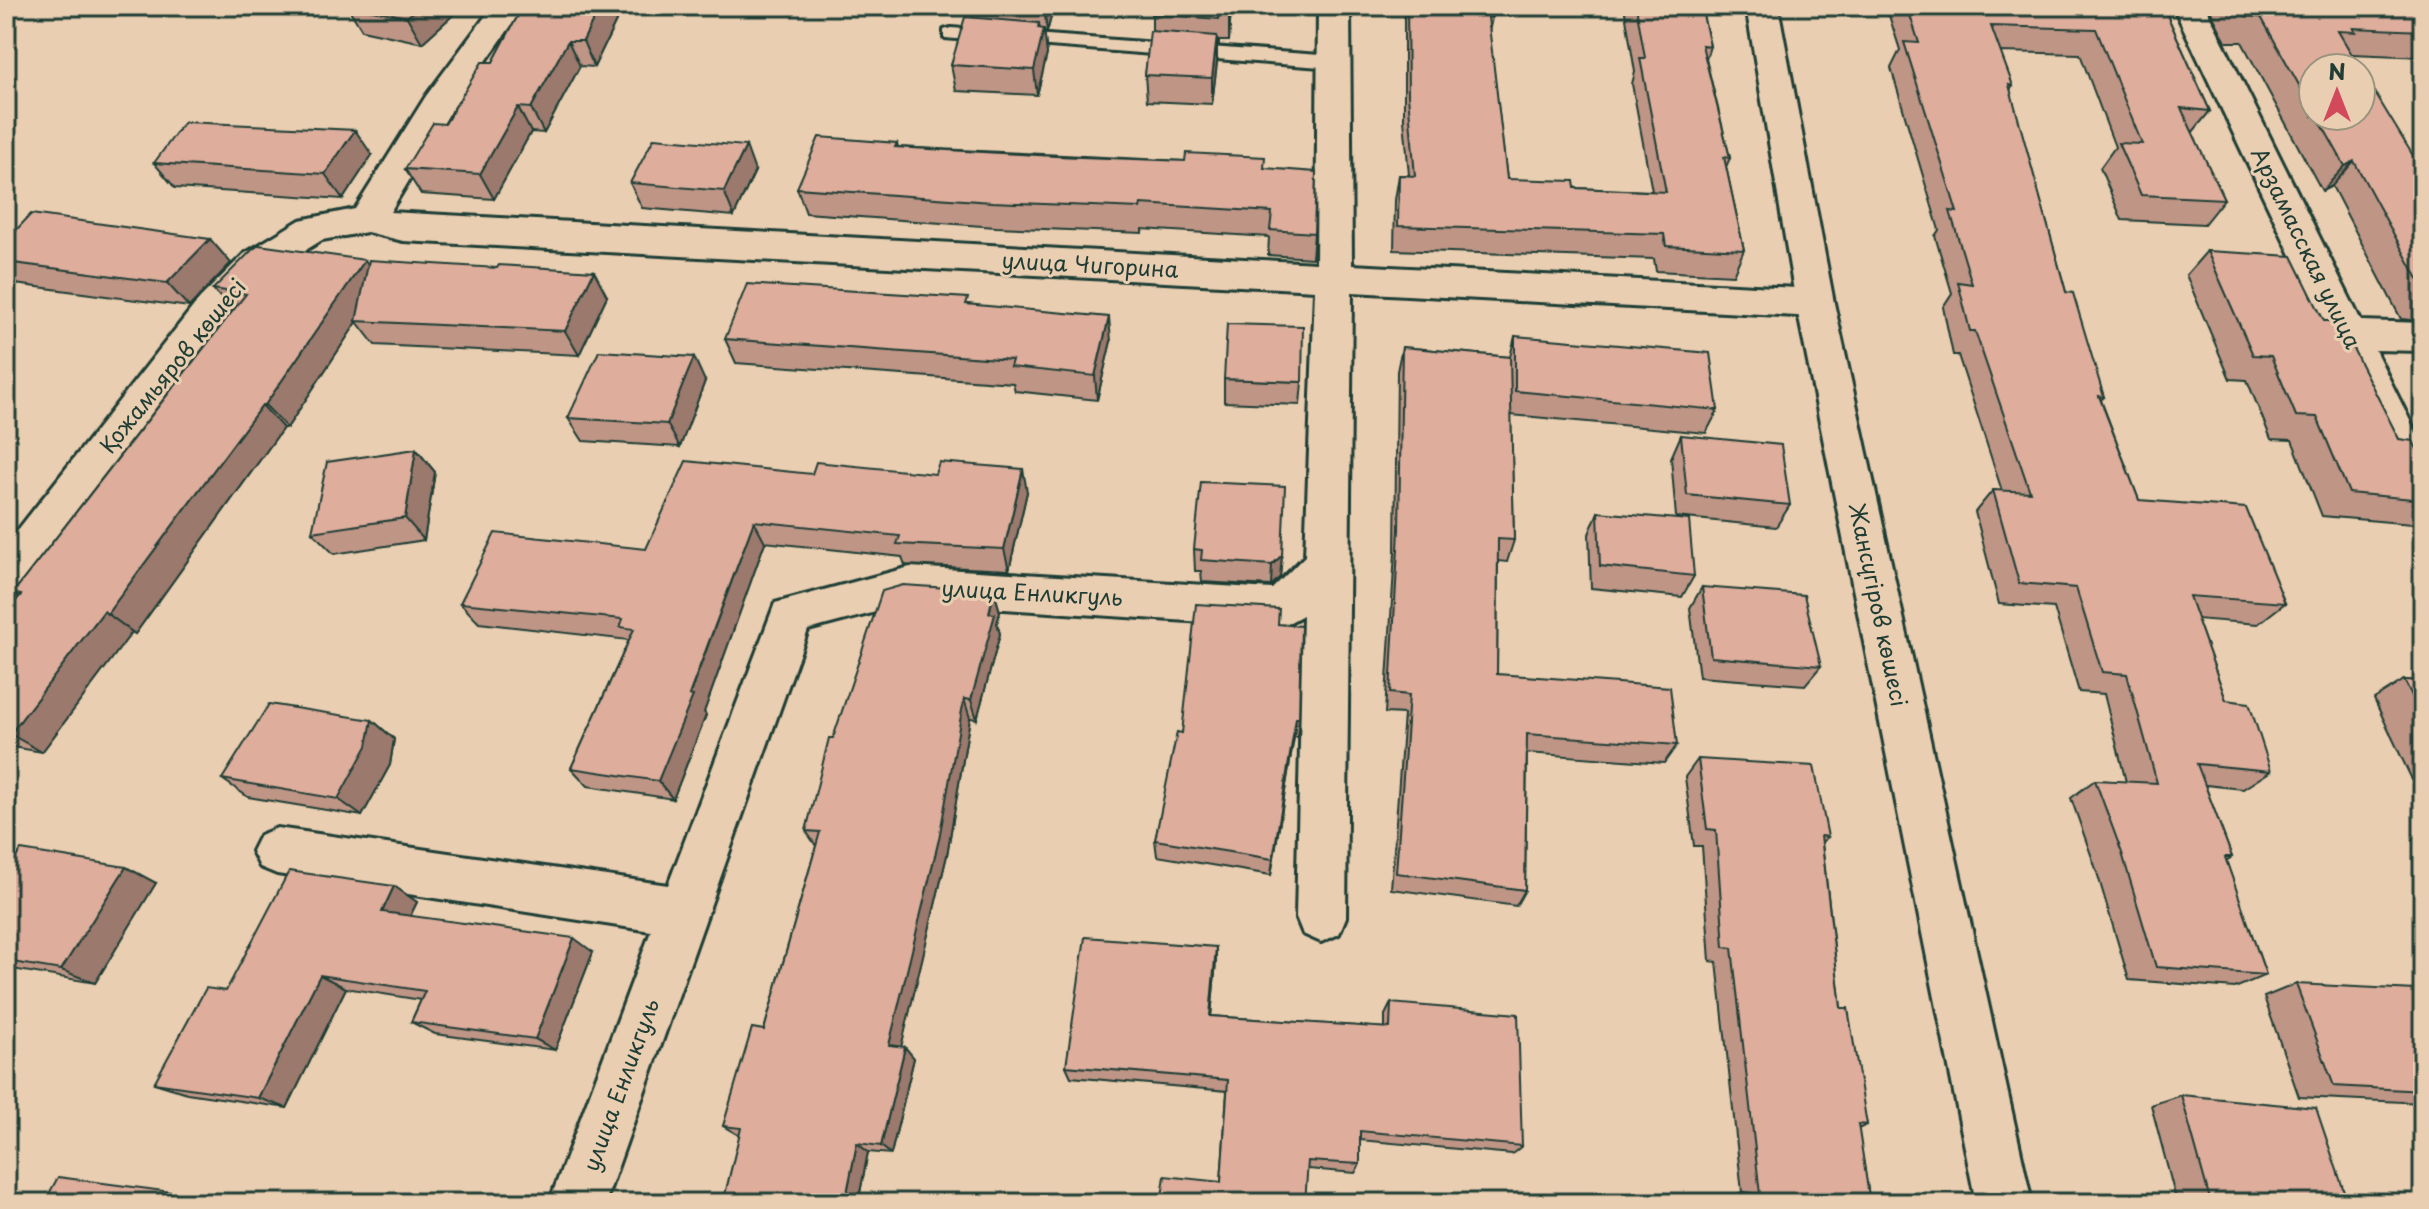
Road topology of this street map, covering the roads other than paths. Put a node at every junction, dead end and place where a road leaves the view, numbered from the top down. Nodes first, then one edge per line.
1 (509, 6) edge
2 (1334, 6) edge
3 (1762, 6) edge
4 (2189, 6) edge
5 (951, 34) dead end
6 (1334, 62) junction
7 (367, 220) junction
8 (1334, 279) junction
9 (1815, 303) junction
10 (2350, 335) junction
11 (2423, 337) edge
12 (2423, 489) edge
13 (1326, 563) junction
14 (6, 577) edge
15 (277, 851) dead end
16 (684, 912) junction
17 (1321, 917) dead end
18 (577, 1203) edge
19 (2004, 1203) edge

1 - 7 street
2 - 6 street
3 - 9 street, Жансүгіров көшесі
4 - 10 street, Арзамасская улица
5 - 6 lane
6 - 8 street
7 - 8 street, улица Чигорина
7 - 14 street, Қожамьяров көшесі
8 - 9 street, улица Чигорина
8 - 13 street
9 - 19 street, Жансүгіров көшесі
10 - 11 street
10 - 12 street, Арзамасская улица
13 - 16 street, улица Енликгуль
13 - 17 street
15 - 16 street
16 - 18 street, улица Енликгуль

